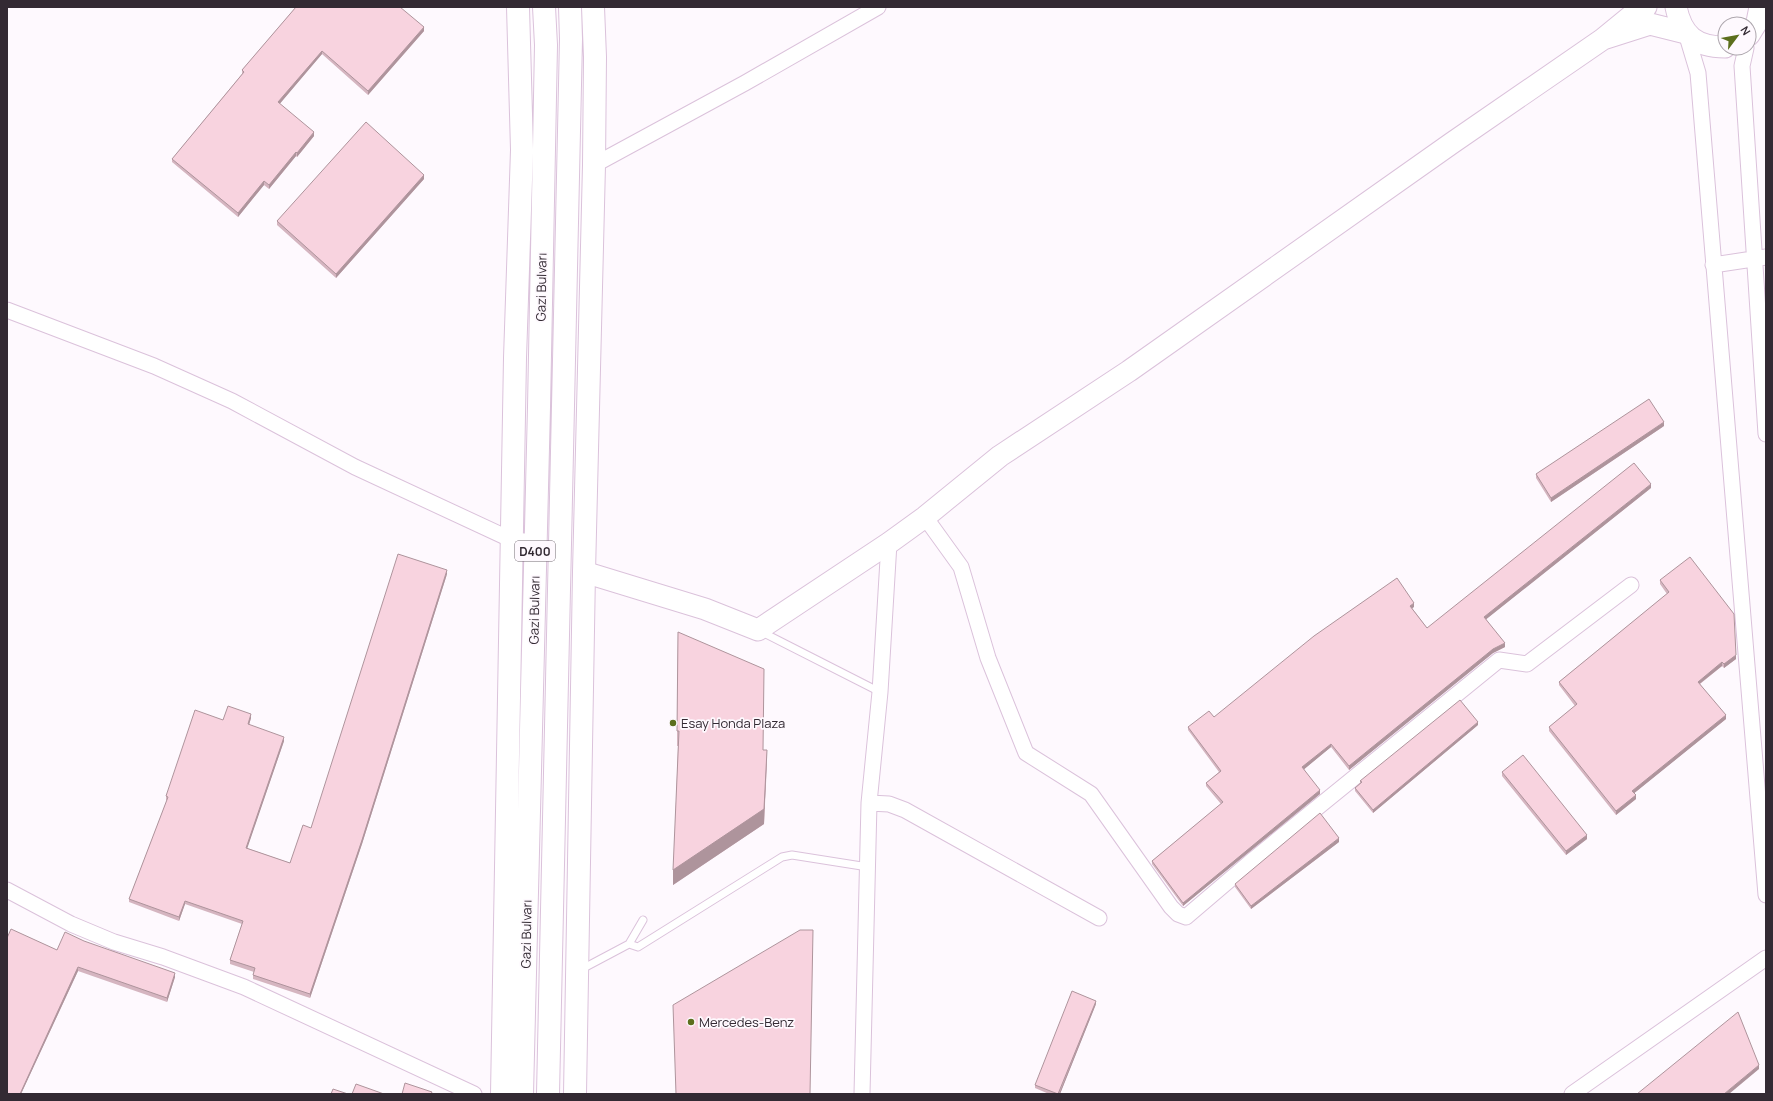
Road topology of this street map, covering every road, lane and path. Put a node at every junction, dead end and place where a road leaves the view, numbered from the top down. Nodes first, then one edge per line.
1 (518, 7) edge
2 (544, 7) edge
3 (570, 7) edge
4 (593, 7) edge
5 (878, 7) edge
6 (1646, 7) edge
7 (1676, 7) edge
8 (1760, 8) edge
9 (1757, 22) edge
10 (1686, 33) junction
11 (1603, 39) junction
12 (1717, 47) edge
13 (1744, 56) edge
14 (594, 165) junction
15 (1760, 258) edge
16 (1713, 265) junction
17 (7, 310) edge
18 (1766, 434) edge
19 (925, 517) junction
20 (512, 540) junction
21 (536, 542) junction
22 (890, 543) junction
23 (584, 572) junction
24 (1631, 585) dead end
25 (758, 630) junction
26 (880, 692) junction
27 (869, 802) junction
28 (868, 868) junction
29 (7, 890) edge
30 (1766, 895) edge
31 (1099, 918) dead end
32 (643, 920) dead end
33 (629, 944) junction
34 (1766, 958) edge
35 (576, 972) junction
36 (578, 1092) edge
37 (474, 1094) edge
38 (502, 1094) edge
39 (522, 1094) edge
40 (548, 1094) edge
41 (862, 1094) edge
42 (1572, 1094) edge

1 - 20 highway
2 - 21 highway, Gazi Bulvarı / D400
3 - 40 highway, Gazi Bulvarı / D400
4 - 14 highway
5 - 14 street
6 - 11 main road
7 - 10 main road
8 - 9 main road
10 - 11 main road
10 - 12 main road
10 - 16 street
11 - 19 main road
13 - 15 street
14 - 23 highway
15 - 16 street
15 - 18 street
16 - 30 street
17 - 20 street
19 - 22 main road
19 - 24 street
20 - 21 street
20 - 38 highway
21 - 39 highway, Gazi Bulvarı / D400
22 - 25 main road
22 - 26 street
23 - 25 main road
23 - 35 highway
25 - 26 lane
26 - 27 street
27 - 28 street
27 - 31 street
28 - 33 lane
28 - 41 street
29 - 37 street
32 - 33 lane
33 - 35 lane
34 - 42 street
35 - 36 highway

